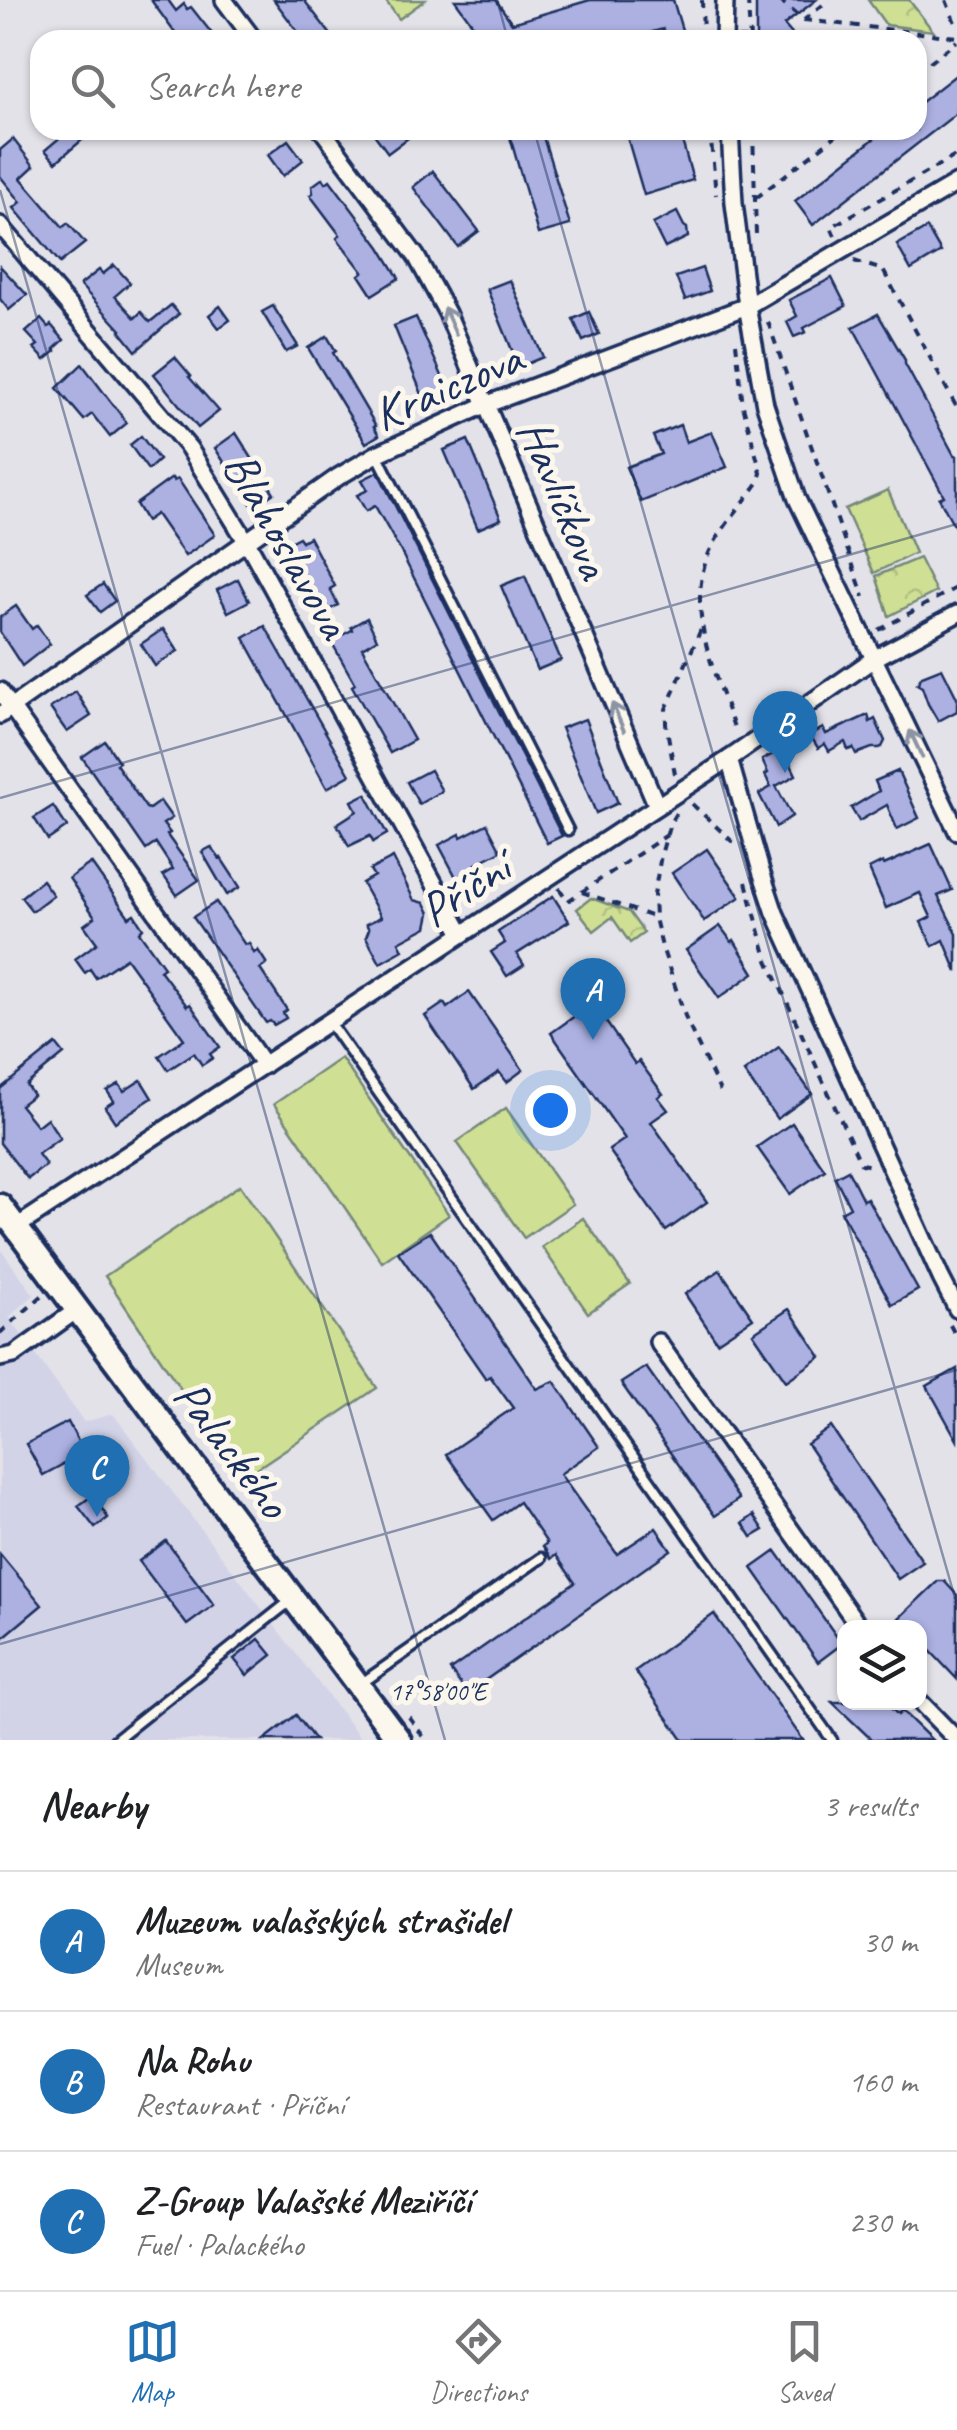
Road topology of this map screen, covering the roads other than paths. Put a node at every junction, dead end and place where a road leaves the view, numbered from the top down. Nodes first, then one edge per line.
1 (224, 0) edge
2 (725, 0) edge
3 (246, 30) edge
4 (724, 30) edge
5 (329, 140) edge
6 (731, 140) edge
7 (957, 184) edge
8 (0, 225) edge
9 (740, 309) junction
10 (485, 406) junction
11 (377, 454) junction
12 (246, 541) junction
13 (957, 614) edge
14 (876, 658) junction
15 (0, 690) edge
16 (6, 710) edge
17 (735, 754) junction
18 (657, 806) junction
19 (568, 830) dead end
20 (957, 831) edge
21 (462, 934) junction
22 (329, 1022) junction
23 (264, 1065) junction
24 (0, 1206) edge
25 (16, 1228) junction
26 (77, 1310) junction
27 (951, 1311) edge
28 (658, 1342) dead end
29 (3, 1360) edge
30 (541, 1558) dead end
31 (293, 1599) junction
32 (854, 1620) edge
33 (358, 1686) junction
34 (927, 1709) edge
35 (831, 1739) edge
36 (114, 1740) edge
37 (399, 1740) edge
38 (957, 1740) edge

1 - 3 street
2 - 4 street
10 -> 5 street, Havlíčkova
6 - 9 street
7 - 9 street, Kraiczova
8 - 12 street, Blahoslavova
9 - 10 street, Kraiczova
9 - 14 street
10 - 11 street, Kraiczova
18 -> 10 street, Havlíčkova
11 - 12 street, Kraiczova
11 - 19 lane
12 - 16 street, Kraiczova
12 - 21 street, Blahoslavova
13 - 14 street, Příční
14 - 17 street, Příční
20 -> 14 street
15 - 16 street
16 - 23 street
17 - 18 street, Příční
17 - 27 street
18 - 21 street, Příční
21 - 22 street, Příční
22 - 23 street, Příční
22 - 35 lane
23 - 25 street, Příční
24 - 25 street, Palackého
25 - 26 street, Palackého
26 - 29 street
26 - 31 street, Palackého
28 - 32 street
30 - 33 lane
31 - 33 street, Palackého
31 - 36 lane
33 - 37 street, Palackého
34 - 38 street

